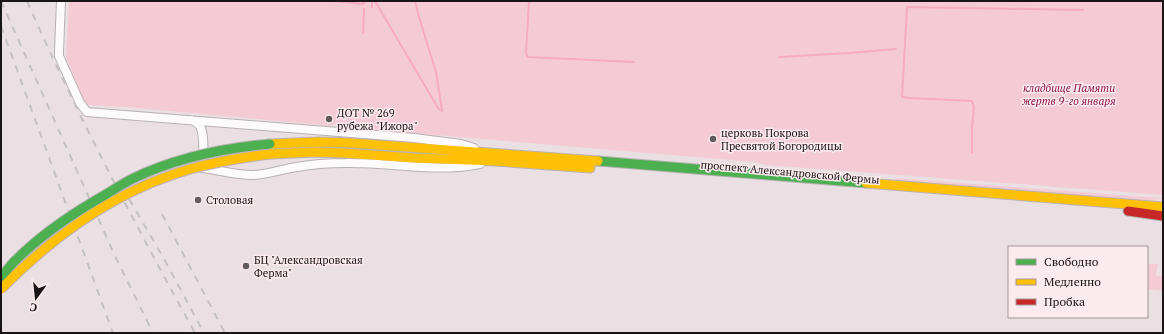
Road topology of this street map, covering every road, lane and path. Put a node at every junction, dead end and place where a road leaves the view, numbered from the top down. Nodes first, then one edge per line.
1 (61, 1) edge
2 (192, 120) junction
3 (221, 122) junction
4 (202, 136) junction
5 (484, 152) junction
6 (495, 161) junction
7 (1163, 207) edge
8 (1163, 216) edge
9 (1, 277) edge
10 (1, 289) edge

1 - 2 street
2 - 3 street
2 - 4 street
3 - 4 street
3 - 5 street
4 - 6 street
5 - 7 main road, проспект Александровской Фермы
5 - 9 main road, проспект Александровской Фермы, bridge
6 - 8 main road, проспект Александровской Фермы
6 - 10 main road, проспект Александровской Фермы, bridge

